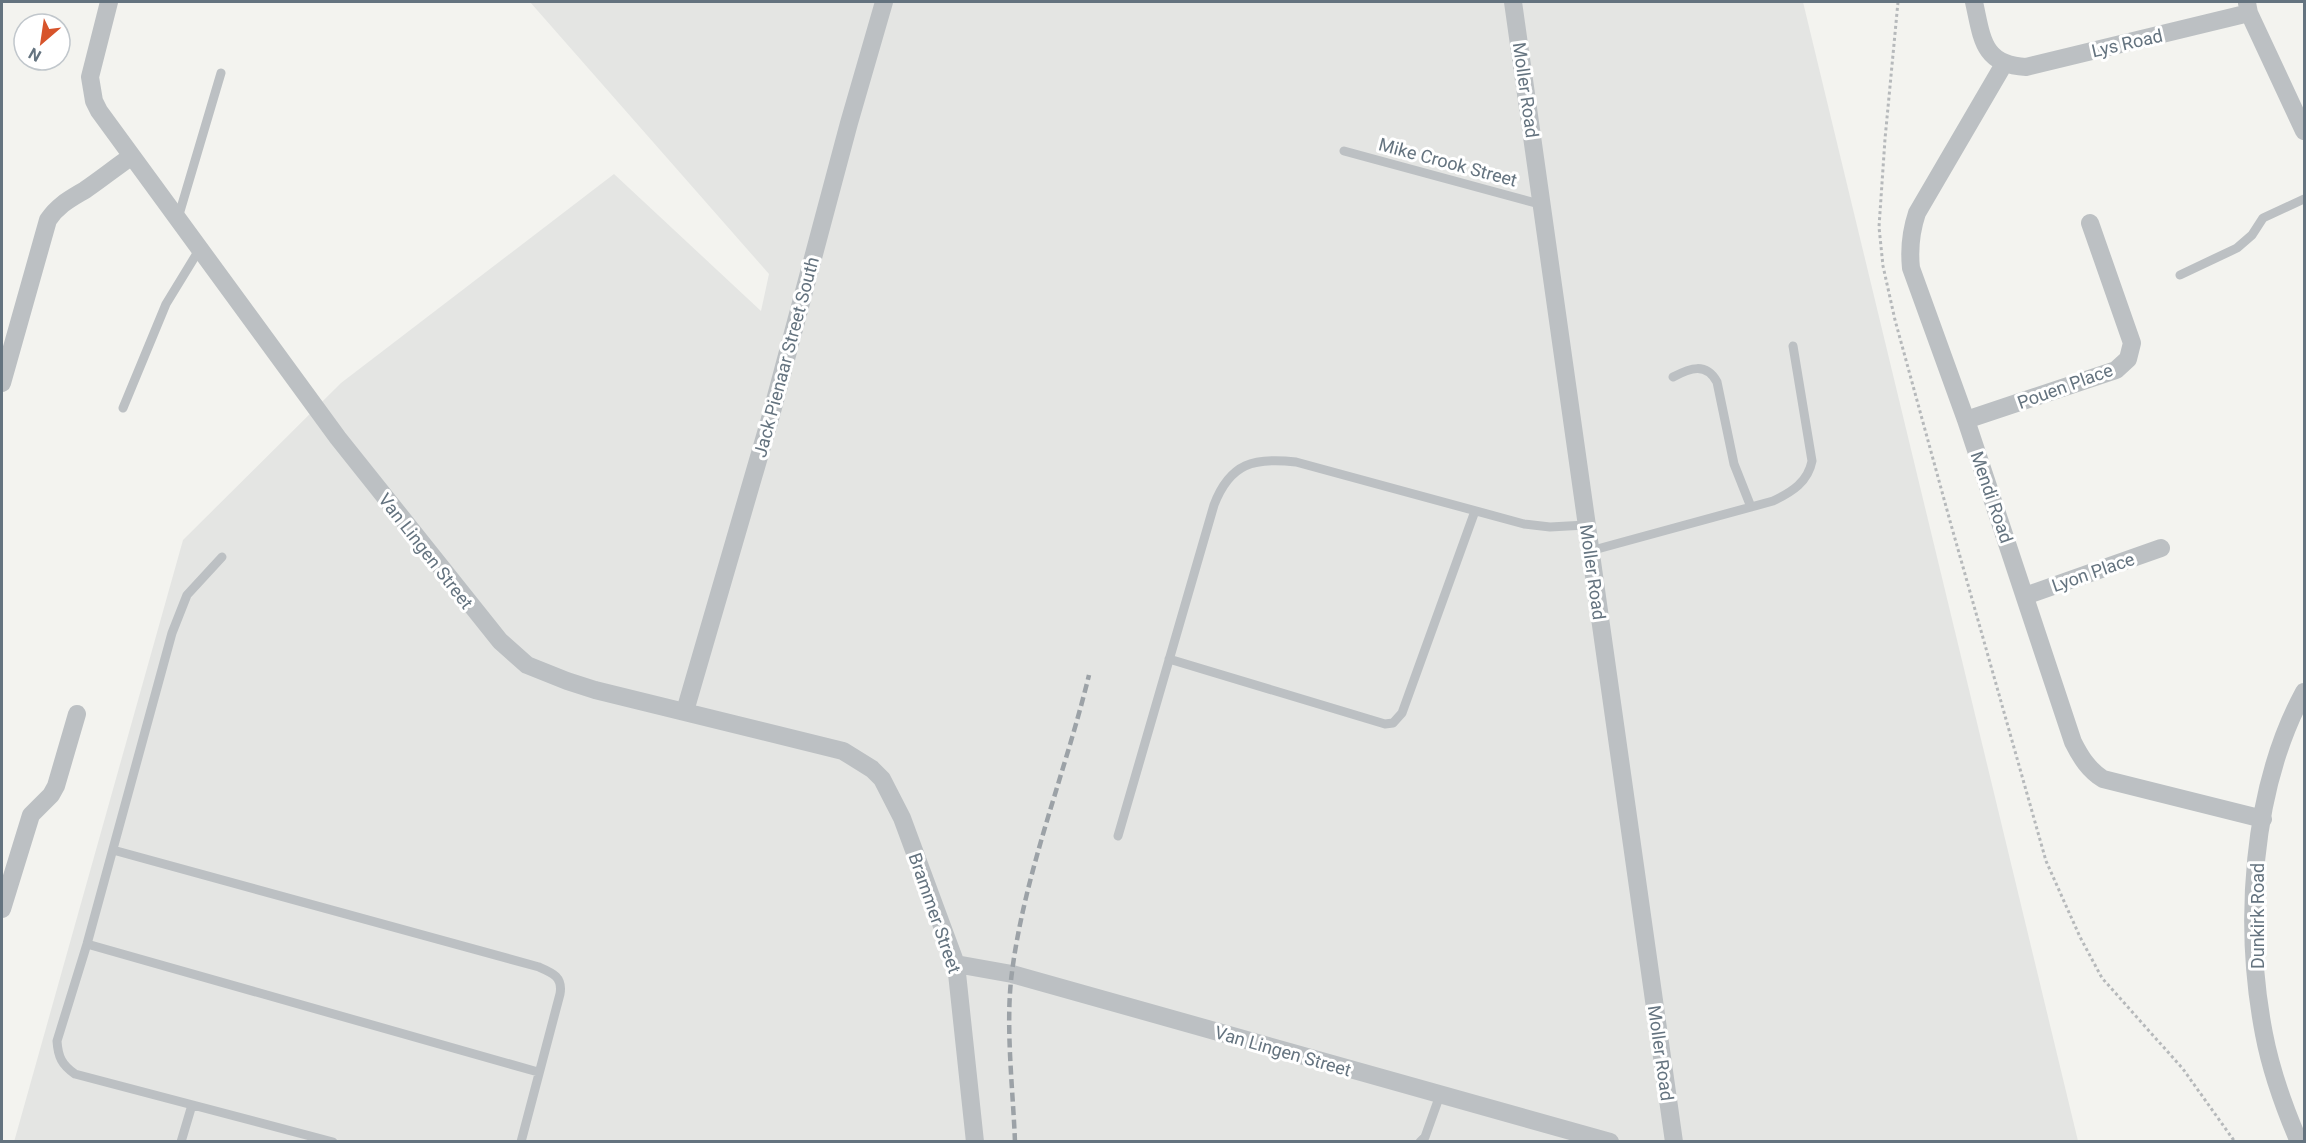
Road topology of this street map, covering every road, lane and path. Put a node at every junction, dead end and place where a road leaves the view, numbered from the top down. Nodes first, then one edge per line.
1 (109, 2) edge
2 (884, 2) edge
3 (1513, 2) edge
4 (1898, 2) edge
5 (1974, 2) edge
6 (2248, 8) edge
7 (2004, 64) junction
8 (221, 73) dead end
9 (2304, 131) edge
10 (1344, 151) dead end
11 (132, 156) junction
12 (2304, 199) edge
13 (1543, 205) junction
14 (177, 220) junction
15 (2090, 223) dead end
16 (199, 250) junction
17 (2180, 275) dead end
18 (1793, 346) dead end
19 (1673, 377) dead end
20 (2, 383) edge
21 (123, 408) dead end
22 (1966, 420) junction
23 (1751, 507) junction
24 (1475, 511) junction
25 (1586, 525) junction
26 (2161, 548) dead end
27 (1590, 551) junction
28 (222, 557) dead end
29 (2025, 596) junction
30 (1169, 659) junction
31 (2304, 692) edge
32 (685, 711) junction
33 (77, 714) dead end
34 (891, 795) joint
35 (2263, 819) junction
36 (1118, 836) dead end
37 (113, 850) junction
38 (2, 909) edge
39 (87, 944) junction
40 (956, 964) junction
41 (538, 1072) junction
42 (1440, 1095) junction
43 (192, 1105) junction
44 (181, 1142) edge
45 (333, 1142) edge
46 (521, 1142) edge
47 (975, 1142) edge
48 (1420, 1142) edge
49 (1610, 1142) edge
50 (1674, 1142) edge
51 (2235, 1142) edge
52 (2299, 1142) edge

1 - 11 street, Van Lingen Street
2 - 32 street, Jack Pienaar Street South
3 - 13 street, Moller Road
4 - 51 path
5 - 7 street
6 - 7 street, Lys Road
6 - 9 street
7 - 22 street, Mendi Road
8 - 14 lane
10 - 13 lane, Mike Crook Street
11 - 14 street, Van Lingen Street
11 - 20 street
12 - 17 lane
13 - 25 street, Moller Road
14 - 16 street, Van Lingen Street
15 - 22 street, Pouen Place
16 - 21 lane
16 - 32 street, Van Lingen Street
18 - 23 lane
19 - 23 lane
22 - 29 street, Mendi Road
23 - 27 lane
24 - 25 lane
24 - 30 lane
24 - 30 lane
25 - 27 street, Moller Road
26 - 29 street, Lyon Place
27 - 50 street, Moller Road
28 - 37 lane
29 - 35 street, Mendi Road
30 - 36 lane
31 - 35 street, Dunkirk Road
32 - 34 street, Van Lingen Street
33 - 38 street
34 - 40 street, Brammer Street
35 - 52 street, Dunkirk Road
37 - 39 lane
37 - 41 lane
39 - 41 lane
39 - 43 lane
40 - 42 street, Van Lingen Street
40 - 47 street, Brammer Street
41 - 46 lane
42 - 48 lane
42 - 49 street, Van Lingen Street
43 - 44 lane
43 - 45 lane

